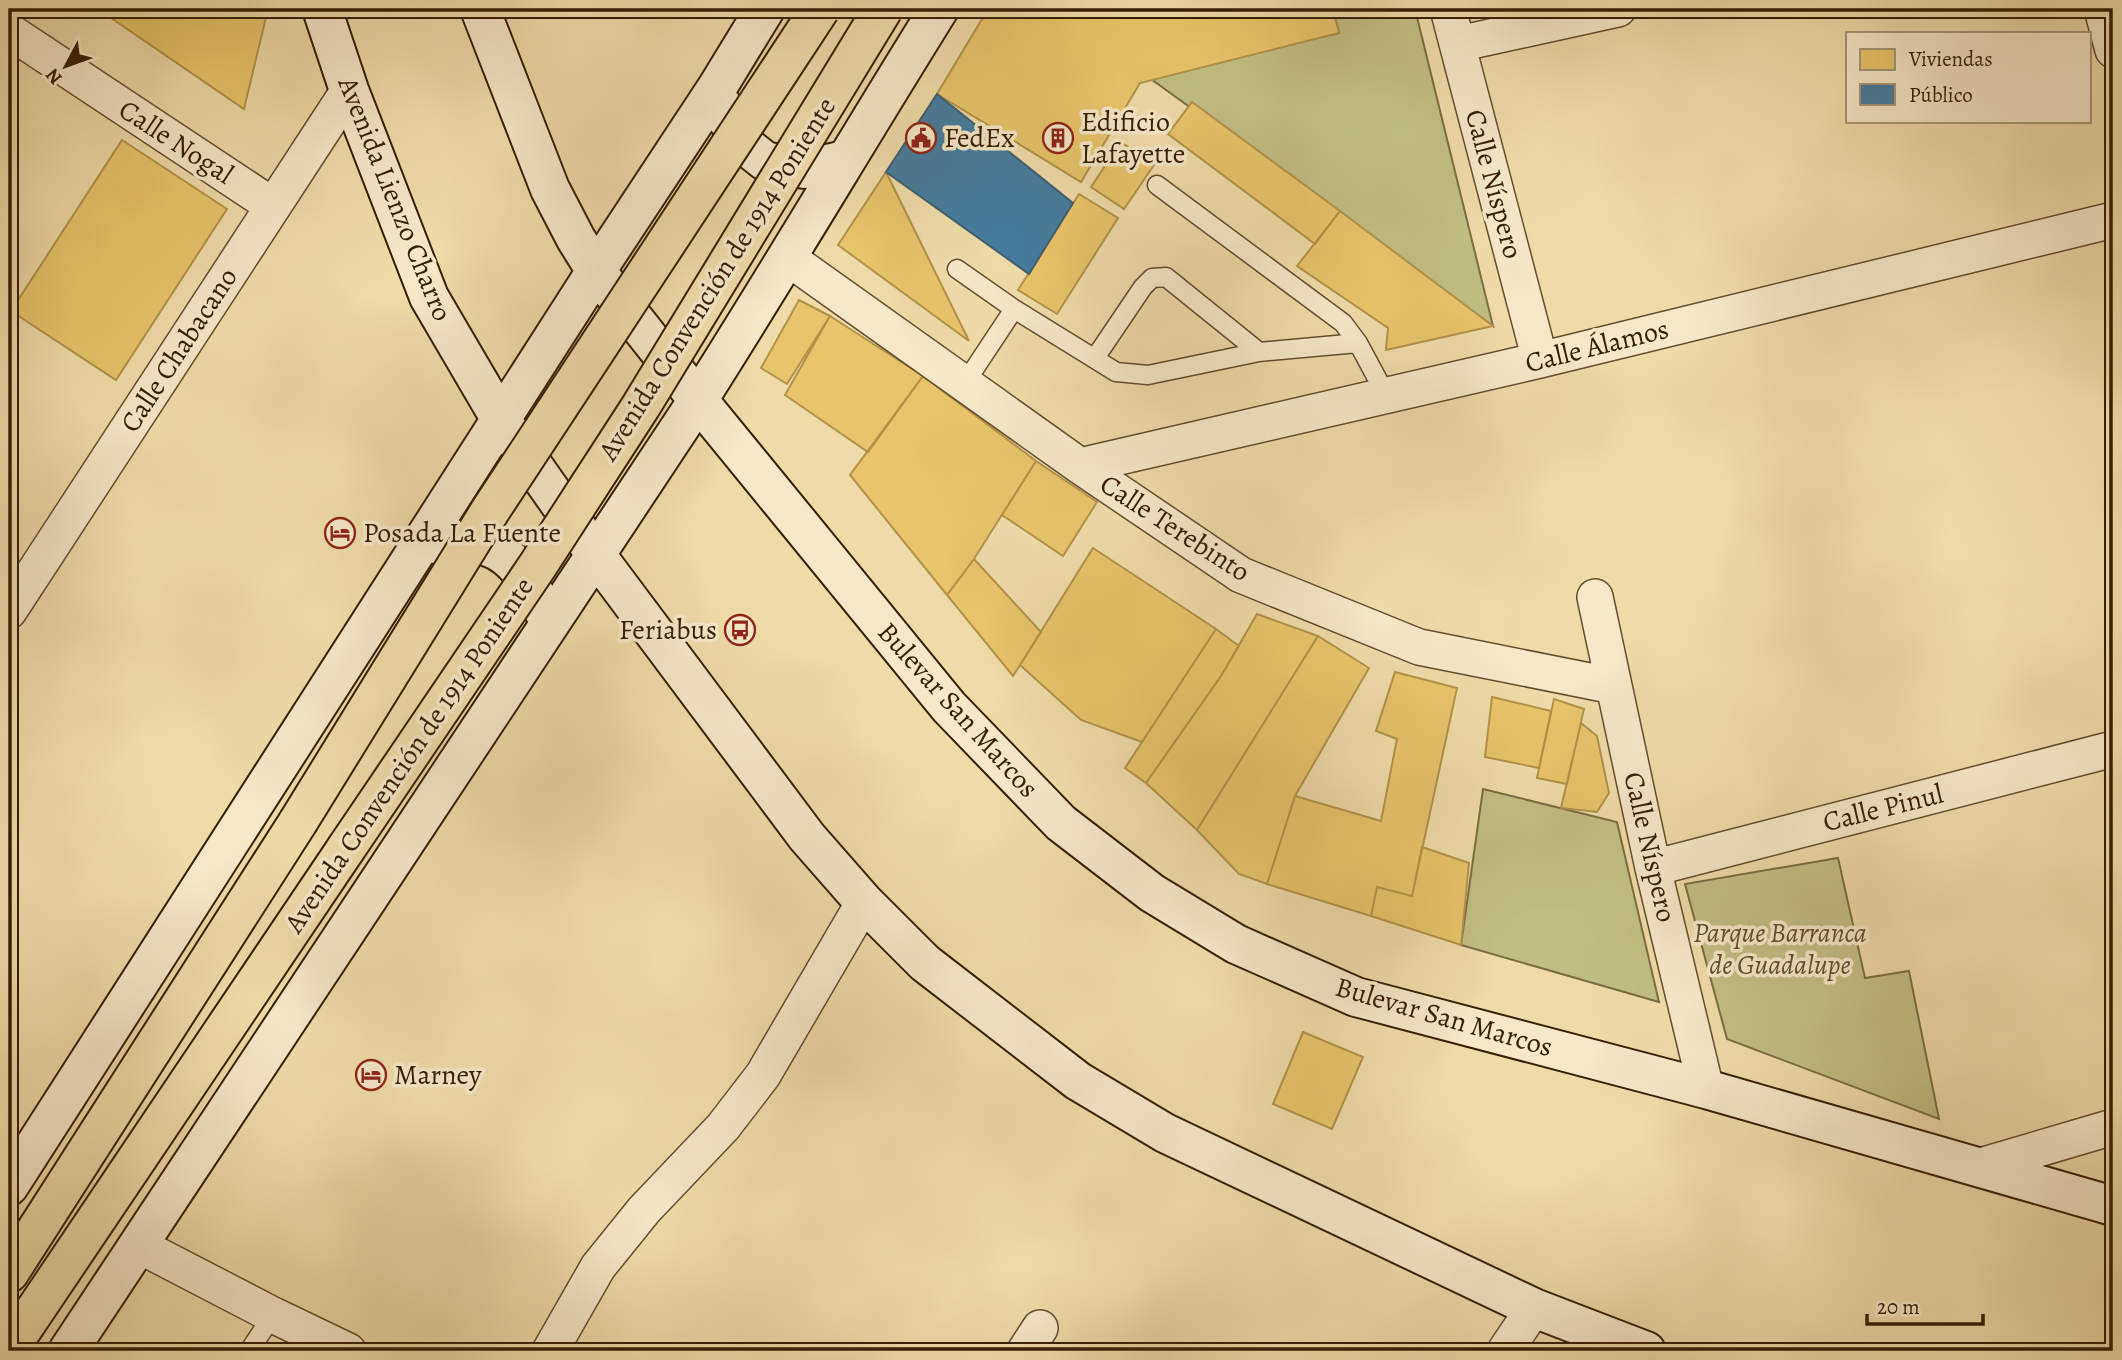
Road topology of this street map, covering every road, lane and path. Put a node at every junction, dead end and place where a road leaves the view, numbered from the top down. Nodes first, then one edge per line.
1 (322, 9) edge
2 (480, 9) edge
3 (765, 9) edge
4 (820, 9) edge
5 (883, 9) edge
6 (939, 9) edge
7 (1448, 9) edge
8 (1618, 9) edge
9 (2102, 9) edge
10 (11, 38) edge
11 (1458, 44) junction
12 (2113, 50) edge
13 (718, 86) junction
14 (349, 90) junction
15 (845, 160) junction
16 (1157, 185) dead end
17 (273, 206) junction
18 (2113, 220) edge
19 (788, 258) junction
20 (957, 270) dead end
21 (596, 271) junction
22 (1014, 309) junction
23 (1358, 343) junction
24 (1259, 352) junction
25 (1094, 358) junction
26 (1540, 360) junction
27 (965, 383) junction
28 (1386, 395) junction
29 (698, 400) junction
30 (501, 420) junction
31 (1080, 466) junction
32 (419, 545) junction
33 (596, 555) junction
34 (1595, 597) dead end
35 (9, 611) edge
36 (543, 636) junction
37 (1614, 686) junction
38 (2113, 749) edge
39 (1653, 868) junction
40 (864, 902) junction
41 (1706, 1089) junction
42 (2113, 1127) edge
43 (1977, 1167) junction
44 (9, 1186) edge
45 (2113, 1206) edge
46 (138, 1245) junction
47 (9, 1273) edge
48 (1534, 1308) junction
49 (273, 1315) junction
50 (9, 1349) edge
51 (68, 1351) edge
52 (249, 1351) edge
53 (348, 1351) edge
54 (550, 1351) edge
55 (1505, 1351) edge
56 (1646, 1351) edge

1 - 14 street, Avenida Lienzo Charro
2 - 21 street
3 - 13 street
4 - 47 main road, Avenida Convención de 1914 Poniente, bridge
5 - 50 main road, Avenida Convención de 1914 Poniente, bridge
6 - 15 street, Avenida Convención de 1914 Poniente
7 - 11 street, Calle Níspero
8 - 11 street
9 - 12 street
10 - 17 street, Calle Nogal
11 - 26 street, Calle Níspero
13 - 15 street
13 - 21 street
14 - 17 street, Calle Chabacano
14 - 30 street, Avenida Lienzo Charro
15 - 19 street, Avenida Convención de 1914 Poniente
16 - 23 lane
17 - 35 street, Calle Chabacano
18 - 26 street, Calle Álamos
19 - 27 street, Calle Terebinto
19 - 29 street, Avenida Convención de 1914 Poniente
20 - 22 lane
21 - 29 street, Bulevar San Marcos
21 - 30 street
22 - 25 lane
22 - 27 lane
23 - 24 lane
23 - 28 lane
24 - 25 lane
24 - 25 lane
26 - 28 street, Calle Álamos
27 - 31 street, Calle Terebinto
28 - 31 street, Calle Álamos
29 - 33 street, Avenida Convención de 1914 Poniente
29 - 41 street, Bulevar San Marcos
30 - 32 street
30 - 33 street
31 - 37 street, Calle Terebinto
32 - 36 street
32 - 44 street
33 - 36 street, Avenida Convención de 1914 Poniente
33 - 40 street
34 - 37 street, Calle Níspero
36 - 46 street, Avenida Convención de 1914 Poniente
37 - 39 street, Calle Níspero
38 - 39 street, Calle Pinul
39 - 41 street, Calle Níspero
40 - 48 street
40 - 54 street
41 - 43 street, Bulevar San Marcos
42 - 43 street
43 - 45 street, Bulevar San Marcos
46 - 49 street
46 - 51 street, Avenida Convención de 1914 Poniente
48 - 55 street
48 - 56 street
49 - 52 lane
49 - 53 street

